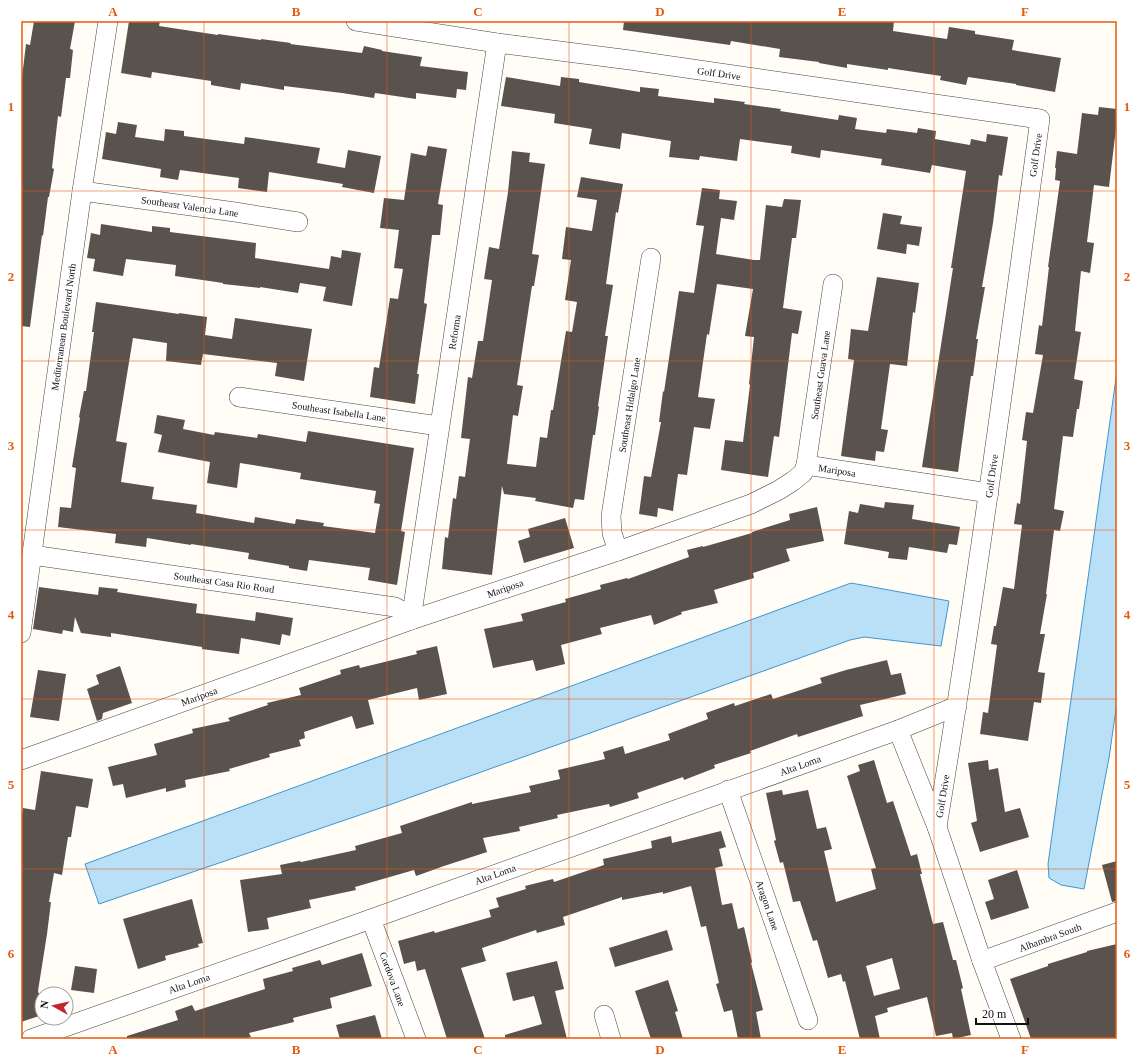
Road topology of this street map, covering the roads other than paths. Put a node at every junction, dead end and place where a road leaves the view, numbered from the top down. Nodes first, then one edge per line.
1 (108, 21) edge
2 (356, 21) edge
3 (497, 43) junction
4 (82, 191) junction
5 (298, 222) dead end
6 (651, 258) dead end
7 (833, 284) dead end
8 (239, 397) dead end
9 (439, 426) junction
10 (806, 465) junction
11 (989, 493) junction
12 (618, 551) junction
13 (32, 555) junction
14 (411, 620) junction
15 (21, 633) edge
16 (957, 706) junction
17 (898, 730) junction
18 (21, 760) edge
19 (728, 790) junction
20 (937, 827) junction
21 (1117, 912) edge
22 (371, 919) junction
23 (982, 961) junction
24 (604, 1016) dead end
25 (808, 1020) dead end
26 (31, 1039) edge
27 (416, 1039) edge
28 (611, 1039) edge
29 (1011, 1039) edge

1 - 4 street, Mediterranean Boulevard North
2 - 3 street, Golf Drive
3 - 9 street, Reforma
3 - 11 street, Golf Drive
4 - 5 street, Southeast Valencia Lane
4 - 13 street, Mediterranean Boulevard North
6 - 12 street, Southeast Hidalgo Lane
7 - 10 street, Southeast Guava Lane
8 - 9 street, Southeast Isabella Lane
9 - 14 street, Reforma
10 - 11 street, Mariposa
10 - 12 street, Mariposa
11 - 16 street, Golf Drive
12 - 14 street, Mariposa
13 - 14 street, Southeast Casa Rio Road
13 - 15 street, Mediterranean Boulevard North
14 - 18 street, Mariposa
16 - 17 street, Alta Loma
16 - 20 street, Golf Drive
17 - 19 street, Alta Loma
17 - 20 street, Golf Drive
19 - 22 street, Alta Loma
19 - 25 street, Aragon Lane
20 - 23 street, Golf Drive
21 - 23 street, Alhambra South
22 - 26 street, Alta Loma
22 - 27 street, Cordova Lane
23 - 29 street, Golf Drive
24 - 28 street

